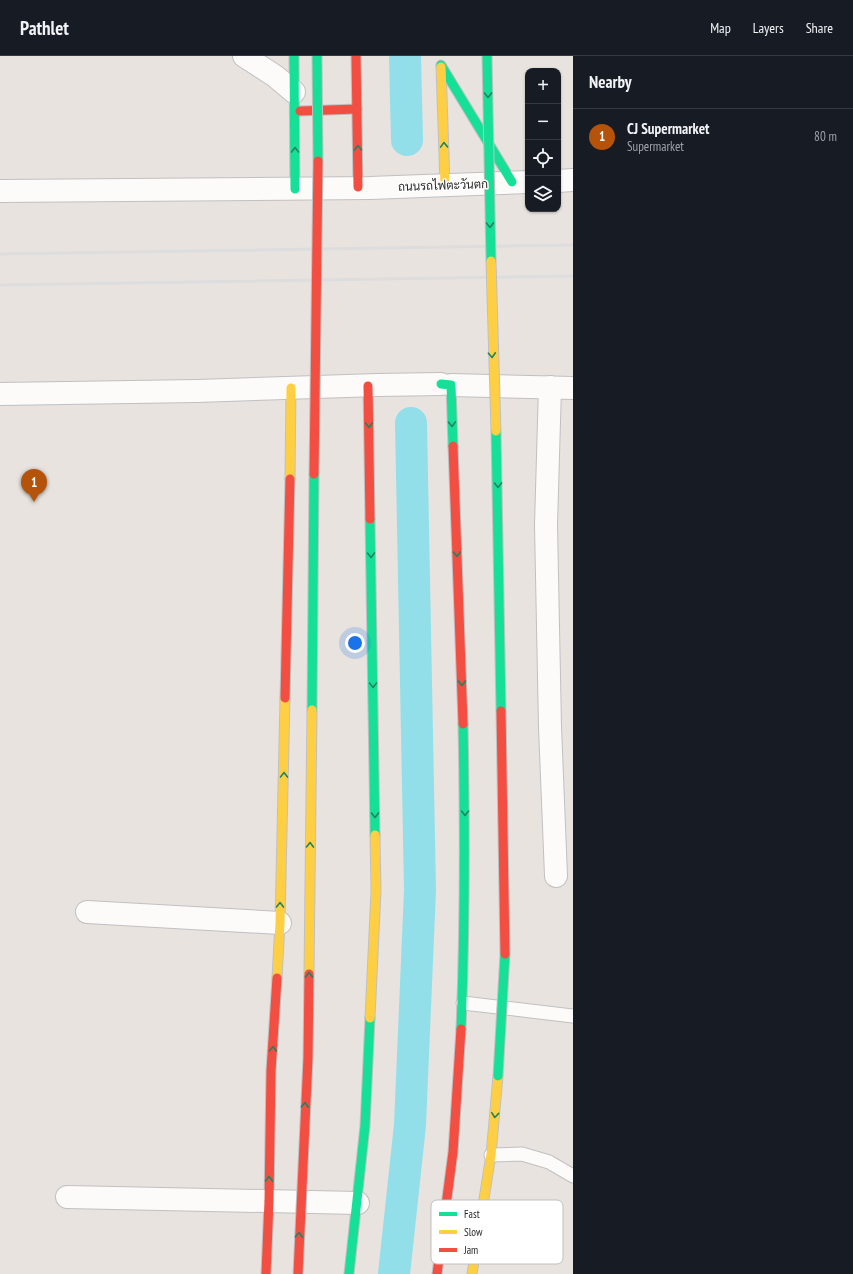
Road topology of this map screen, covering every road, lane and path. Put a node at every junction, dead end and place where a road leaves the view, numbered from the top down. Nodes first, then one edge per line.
1 (244, 56) edge
2 (294, 56) edge
3 (317, 56) edge
4 (356, 56) edge
5 (487, 56) edge
6 (441, 60) edge
7 (294, 102) junction
8 (357, 109) junction
9 (573, 180) edge
10 (561, 181) edge
11 (520, 182) edge
12 (445, 184) junction
13 (358, 188) junction
14 (295, 189) junction
15 (0, 191) edge
16 (446, 385) junction
17 (368, 386) junction
18 (550, 387) junction
19 (291, 388) junction
20 (573, 388) edge
21 (0, 394) edge
22 (556, 876) dead end
23 (87, 912) dead end
24 (280, 923) junction
25 (463, 1003) junction
26 (503, 1008) junction
27 (573, 1016) edge
28 (491, 1155) junction
29 (573, 1176) edge
30 (67, 1197) dead end
31 (447, 1200) edge
32 (484, 1200) edge
33 (269, 1201) junction
34 (358, 1203) junction
35 (438, 1264) edge
36 (474, 1264) edge
37 (266, 1274) edge
38 (298, 1274) edge
39 (349, 1274) edge
40 (437, 1274) edge
41 (472, 1274) edge

1 - 7 street
2 - 7 street
38 -> 3 street, bridge
4 - 8 street
5 -> 26 street, bridge
6 - 11 street
12 -> 6 street
7 - 8 street
14 -> 7 street
13 -> 8 street
9 - 10 street
11 - 12 street, ถนนรถไฟตะวันตก
12 - 13 street, ถนนรถไฟตะวันตก
13 - 14 street, ถนนรถไฟตะวันตก
14 - 15 street, ถนนรถไฟตะวันตก
16 - 17 street
16 - 18 street
16 -> 25 street
17 - 19 street
17 -> 34 street
18 - 20 street
18 - 22 street
19 - 21 street
24 -> 19 street
23 - 24 street
33 -> 24 street
25 - 26 lane
25 - 31 street
26 - 27 lane
26 -> 28 street, bridge
28 - 29 lane
28 - 32 street
30 - 33 street
33 - 34 street
33 - 37 street
34 - 39 street
35 - 40 street
36 - 41 street

